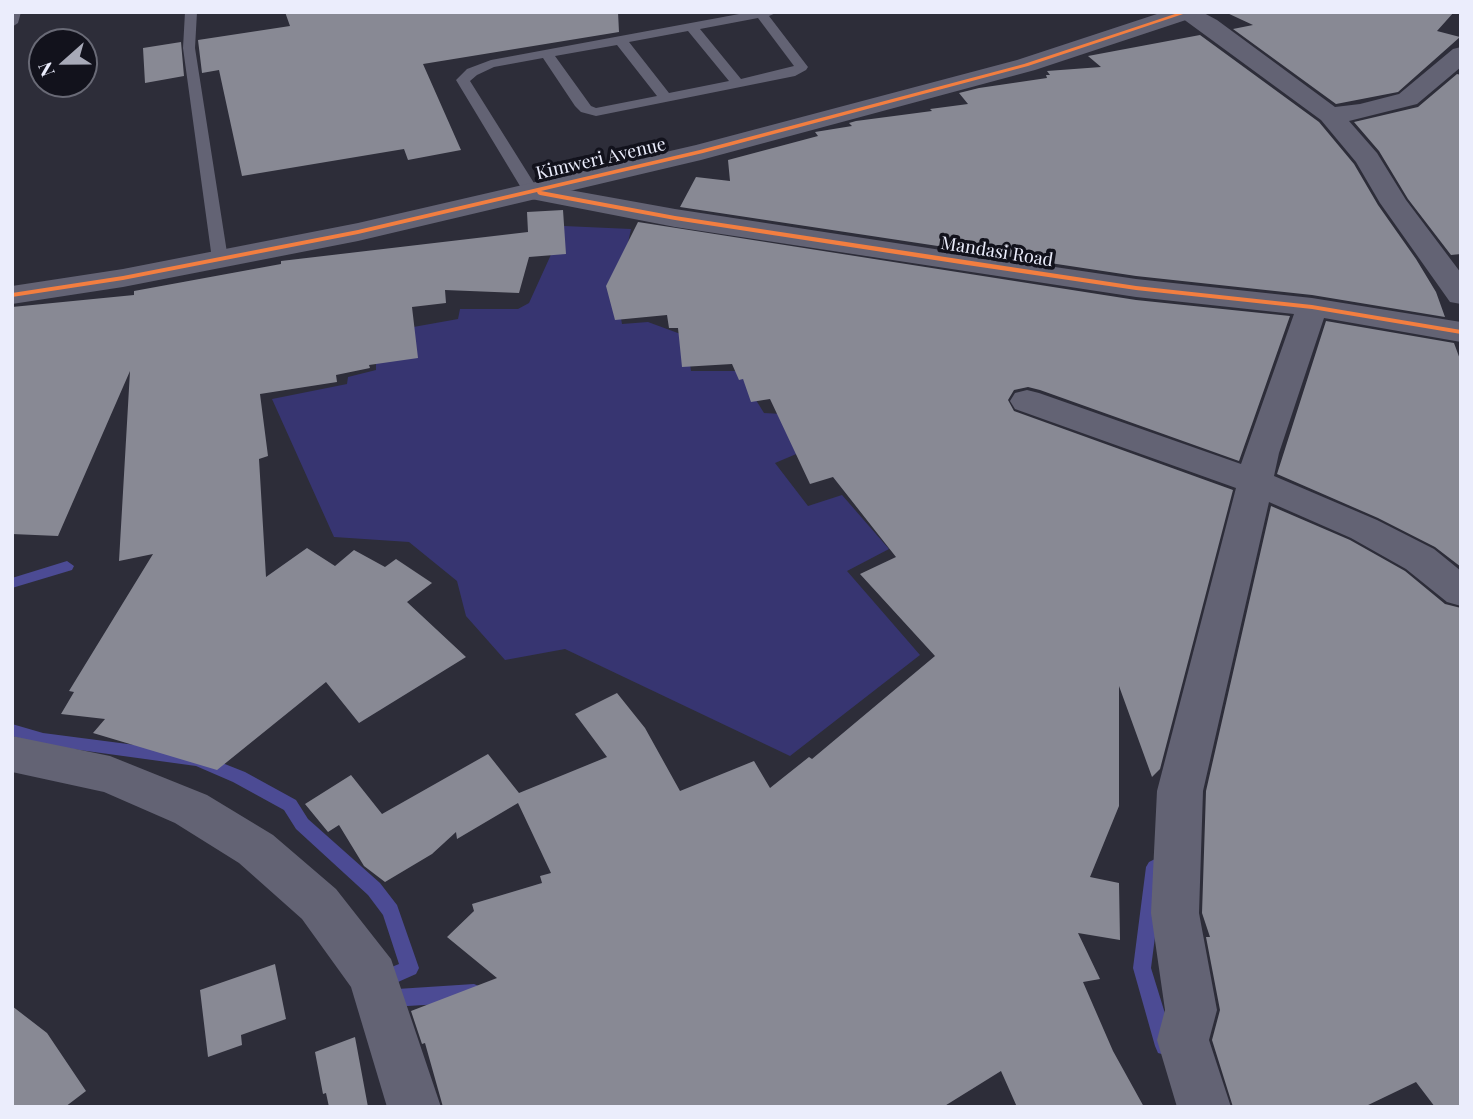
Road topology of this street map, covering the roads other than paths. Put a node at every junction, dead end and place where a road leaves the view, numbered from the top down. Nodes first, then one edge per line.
1 (15, 12) edge
2 (191, 12) edge
3 (1186, 12) edge
4 (766, 13) edge
5 (12, 23) edge
6 (692, 28) junction
7 (621, 41) junction
8 (547, 54) junction
9 (1461, 54) edge
10 (737, 83) junction
11 (665, 97) junction
12 (1329, 116) junction
13 (531, 191) junction
14 (220, 259) junction
15 (12, 295) edge
16 (1461, 295) edge
17 (1312, 307) junction
18 (1461, 332) edge
19 (1027, 401) dead end
20 (1256, 482) junction
21 (1461, 592) edge
22 (12, 754) edge
23 (414, 1107) edge
24 (1204, 1107) edge

1 - 5 lane
2 - 14 lane
3 - 12 street
3 - 13 street, Kimweri Avenue
4 - 6 lane
4 - 10 lane
6 - 7 lane
6 - 10 lane
7 - 8 lane
7 - 11 lane
8 - 11 lane
8 - 13 lane
9 - 12 street
10 - 11 lane
12 - 16 street
13 - 14 street, Kimweri Avenue
13 - 17 street, Mandasi Road
14 - 15 street, Kimweri Avenue
17 - 18 street, Mandasi Road
17 - 20 street
19 - 20 street
20 - 21 street
20 - 24 street
22 - 23 street

